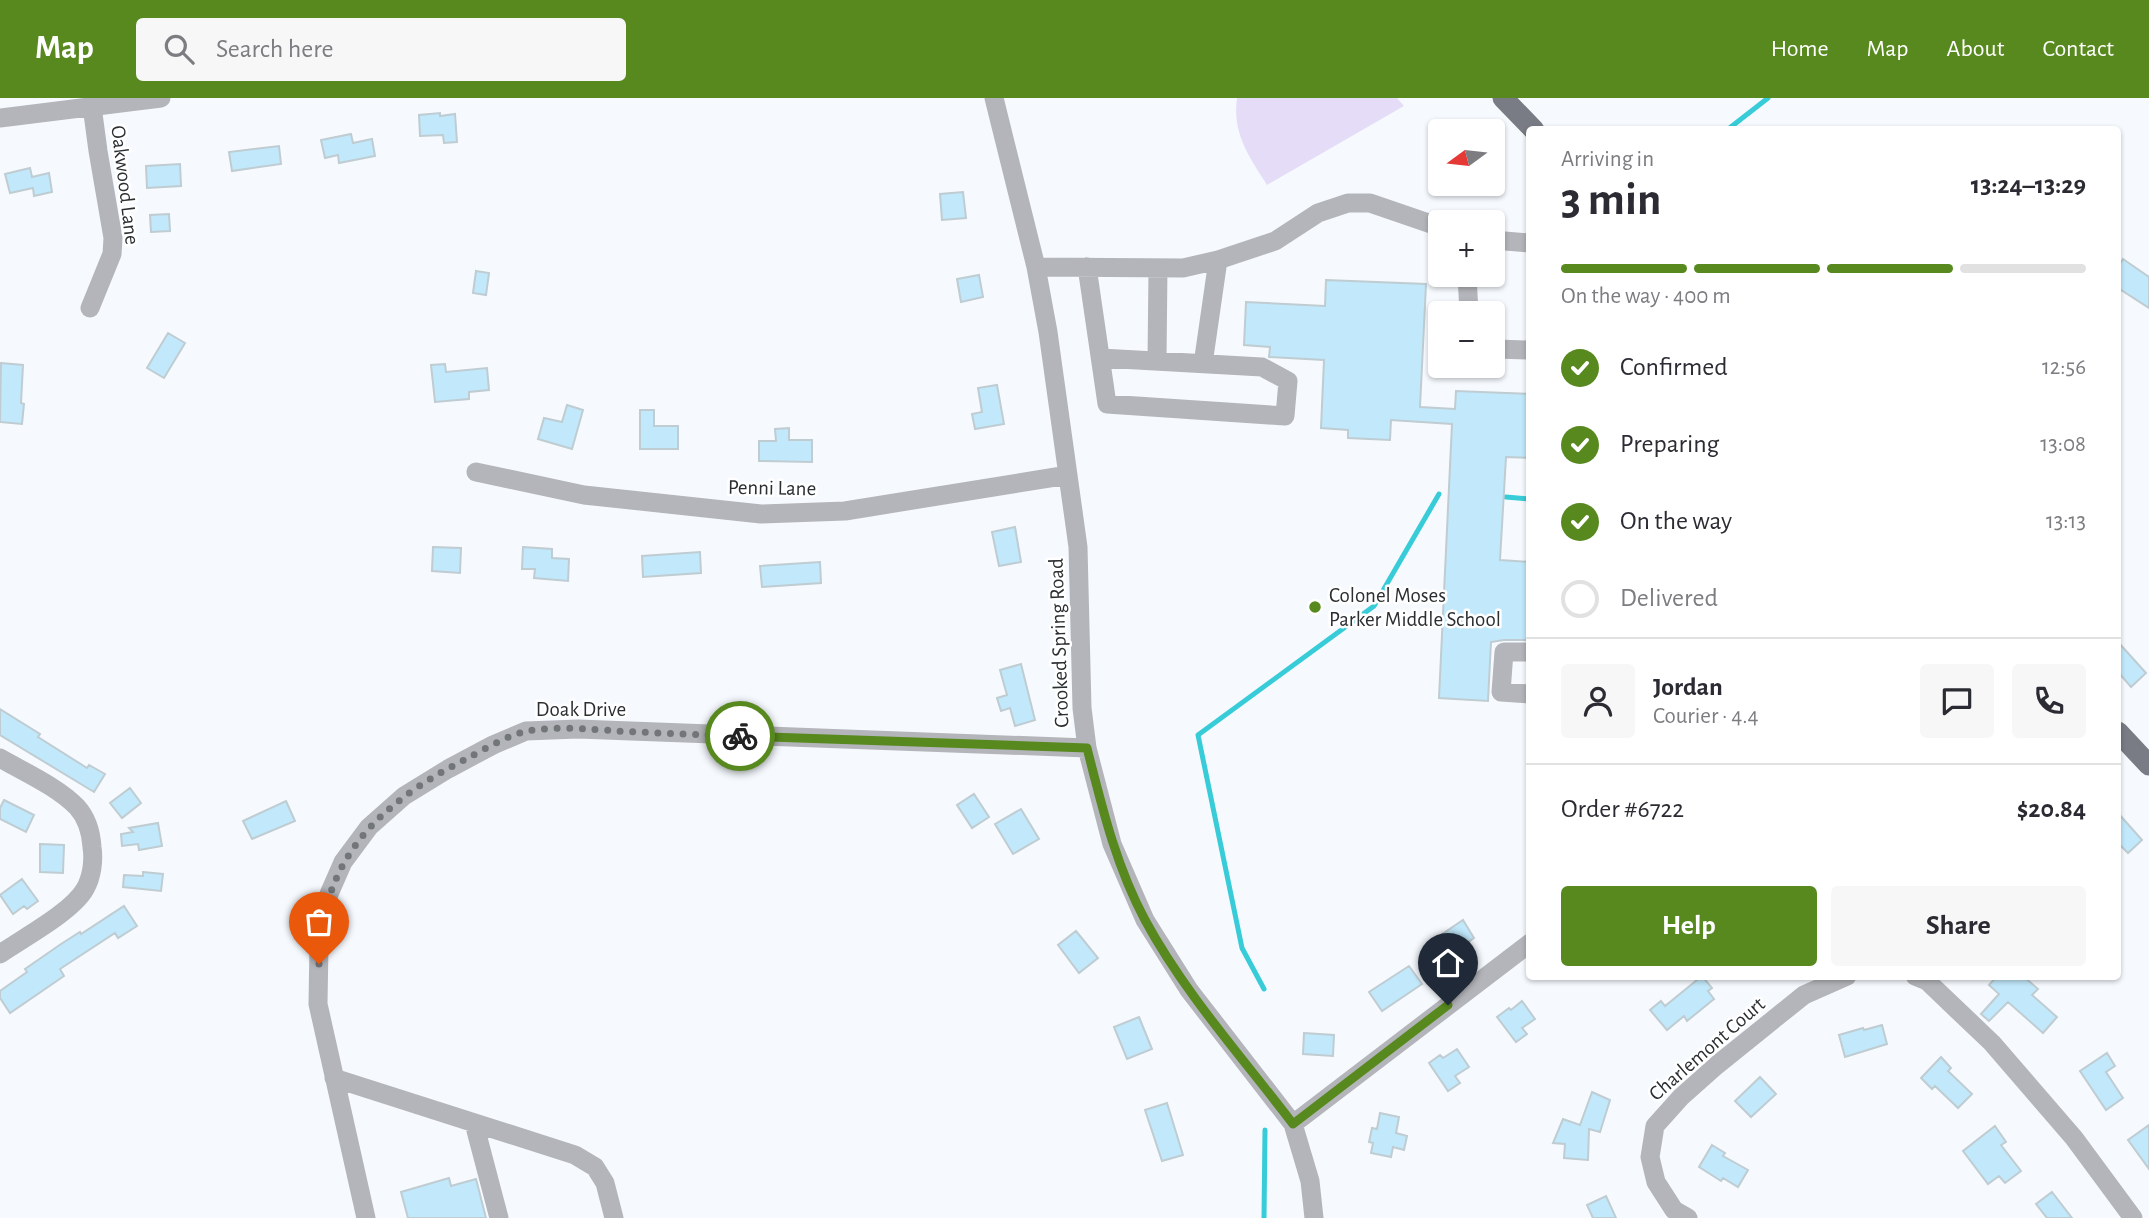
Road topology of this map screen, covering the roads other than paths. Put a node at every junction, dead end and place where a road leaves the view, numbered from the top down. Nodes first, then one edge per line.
1 (161, 98) edge
2 (994, 98) edge
3 (1503, 98) edge
4 (93, 102) edge
5 (0, 118) edge
6 (1530, 126) edge
7 (1428, 223) edge
8 (1505, 241) edge
9 (1526, 243) edge
10 (1218, 260) junction
11 (1036, 267) junction
12 (1087, 267) junction
13 (1158, 268) junction
14 (90, 308) dead end
15 (1505, 349) edge
16 (1526, 350) edge
17 (1101, 358) junction
18 (1157, 361) junction
19 (1203, 364) junction
20 (476, 472) dead end
21 (1068, 475) junction
22 (1526, 652) edge
23 (1526, 694) edge
24 (2121, 735) edge
25 (1087, 748) junction
26 (2, 762) edge
27 (2149, 765) edge
28 (1526, 946) edge
29 (0, 954) edge
30 (1838, 980) edge
31 (1925, 980) edge
32 (334, 1078) junction
33 (474, 1122) junction
34 (1293, 1124) junction
35 (366, 1218) edge
36 (499, 1218) edge
37 (614, 1218) edge
38 (1314, 1218) edge
39 (1688, 1218) edge
40 (2133, 1218) edge

1 - 4 street
2 - 11 street, Crooked Spring Road
3 - 6 main road
4 - 5 street
4 - 14 street, Oakwood Lane
7 - 10 street
8 - 9 street
10 - 13 street
10 - 19 street
11 - 12 street
11 - 21 street, Crooked Spring Road
12 - 13 street
12 - 17 street
13 - 18 street
15 - 16 street
17 - 18 street
17 - 19 street
18 - 19 street
20 - 21 street, Penni Lane
21 - 25 street, Crooked Spring Road
22 - 23 street
24 - 27 main road
25 - 32 street, Doak Drive
25 - 34 street, Crooked Spring Road
26 - 29 street
28 - 34 street
30 - 39 street, Charlemont Court
31 - 40 street
32 - 33 street
32 - 35 street, Doak Drive
33 - 36 street
33 - 37 street
34 - 38 street, Crooked Spring Road

